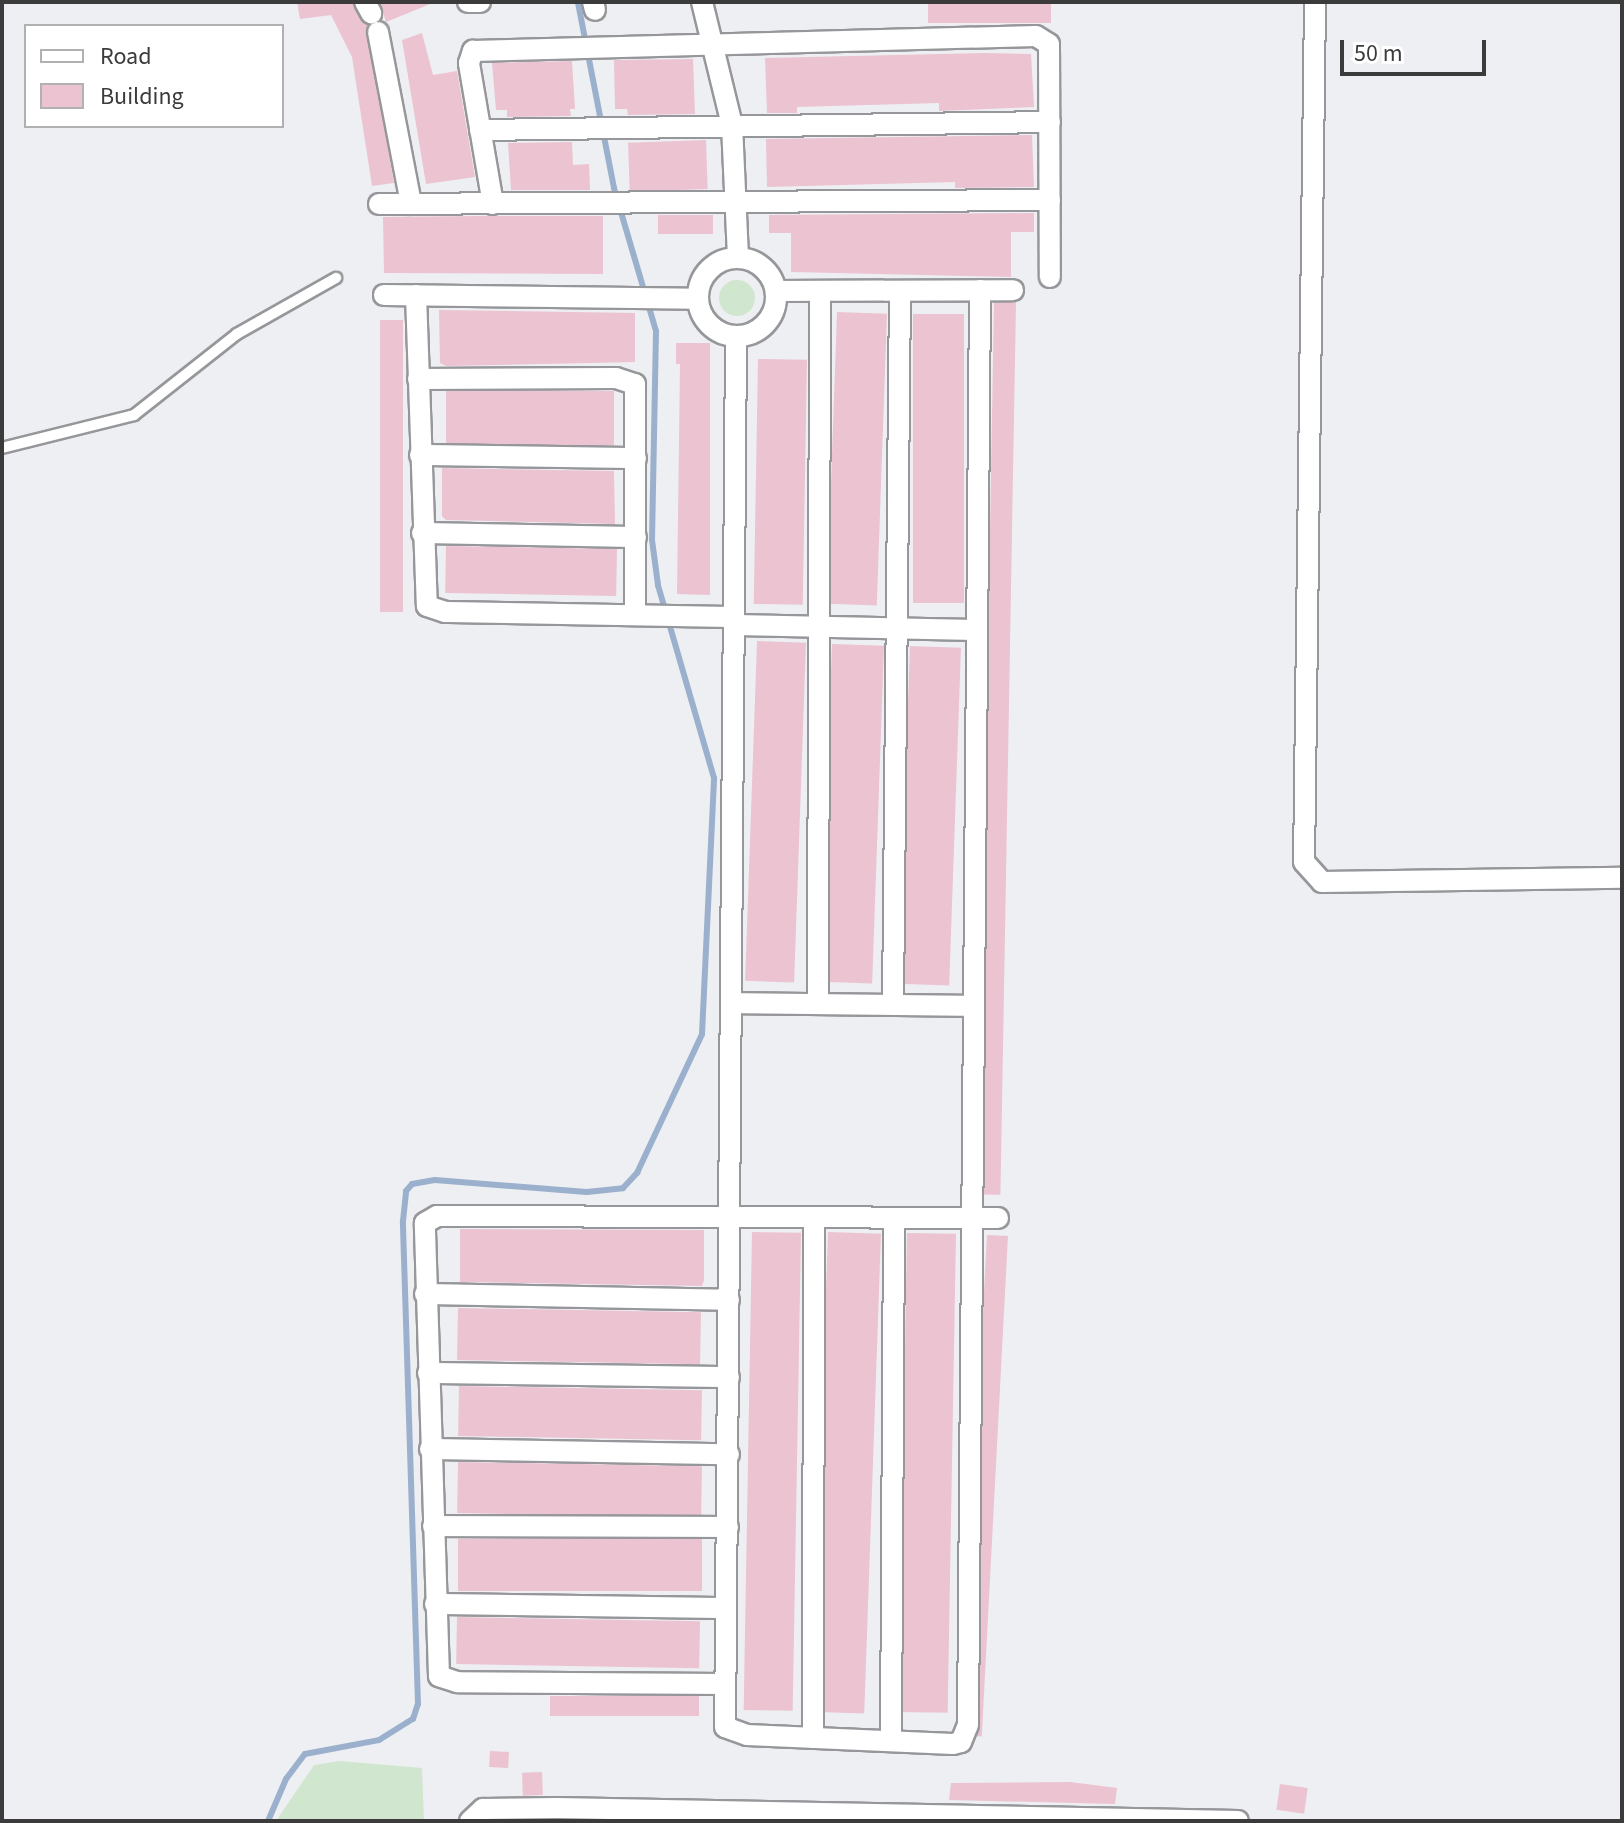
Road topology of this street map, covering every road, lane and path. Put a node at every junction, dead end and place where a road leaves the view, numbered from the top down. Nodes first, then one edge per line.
1 (468, 2) edge
2 (480, 2) edge
3 (702, 2) edge
4 (1315, 2) edge
5 (371, 16) edge
6 (712, 47) junction
7 (1050, 122) junction
8 (732, 125) junction
9 (480, 130) junction
10 (1050, 200) junction
11 (738, 202) junction
12 (379, 204) dead end
13 (411, 204) junction
14 (493, 204) junction
15 (738, 258) junction
16 (1050, 277) dead end
17 (336, 278) dead end
18 (980, 290) junction
19 (1013, 290) dead end
20 (776, 291) junction
21 (820, 291) junction
22 (900, 291) junction
23 (384, 295) dead end
24 (416, 295) junction
25 (698, 299) junction
26 (736, 337) junction
27 (418, 379) junction
28 (2, 448) edge
29 (420, 455) junction
30 (636, 458) junction
31 (422, 533) junction
32 (636, 537) junction
33 (654, 615) junction
34 (734, 621) junction
35 (820, 627) junction
36 (898, 629) junction
37 (977, 630) junction
38 (1622, 878) edge
39 (732, 1003) junction
40 (818, 1004) junction
41 (893, 1005) junction
42 (973, 1006) junction
43 (729, 1217) junction
44 (814, 1217) junction
45 (894, 1218) junction
46 (971, 1218) junction
47 (998, 1218) dead end
48 (425, 1294) junction
49 (729, 1300) junction
50 (428, 1373) junction
51 (729, 1377) junction
52 (430, 1449) junction
53 (729, 1454) junction
54 (433, 1526) junction
55 (728, 1527) junction
56 (435, 1604) junction
57 (726, 1608) junction
58 (724, 1684) junction
59 (813, 1738) junction
60 (891, 1741) junction
61 (557, 1815) edge
62 (841, 1819) edge
63 (926, 1820) edge
64 (1108, 1820) edge
65 (470, 1821) edge
66 (1021, 1821) edge
67 (1238, 1821) edge

1 - 2 street
3 - 6 street
4 - 38 street
5 - 13 street
6 - 7 street
6 - 8 street
6 - 9 street
7 - 8 street
7 - 10 street
8 - 9 street
8 - 11 street
9 - 14 street
10 - 11 street
10 - 16 street
11 - 14 street
11 - 15 street
12 - 13 street
13 - 14 street
15 - 20 street
15 - 25 street
17 - 28 lane
18 - 19 street
18 - 22 street
18 - 37 street
20 - 21 street
20 - 26 street
21 - 22 street
21 - 35 street
22 - 36 street
23 - 24 street
24 - 25 street
24 - 27 street
25 - 26 street
26 - 34 street
27 - 29 street
27 - 30 street
29 - 30 street
29 - 31 street
30 - 32 street
31 - 32 street
31 - 33 street
32 - 33 street
33 - 34 street
34 - 35 street
34 - 39 street
35 - 36 street
35 - 40 street
36 - 37 street
36 - 41 street
37 - 42 street
39 - 40 street
39 - 43 street
40 - 41 street
41 - 42 street
42 - 46 street
43 - 44 street
43 - 48 street
43 - 49 street
44 - 45 street
44 - 59 street
45 - 46 street
45 - 60 street
46 - 47 street
46 - 60 street
48 - 49 street
48 - 50 street
49 - 51 street
50 - 51 street
50 - 52 street
51 - 53 street
52 - 53 street
52 - 54 street
53 - 55 street
54 - 55 street
54 - 56 street
55 - 57 street
56 - 57 street
56 - 58 street
57 - 58 street
58 - 59 street
59 - 60 street
61 - 62 street
61 - 65 street
62 - 63 street
63 - 66 street
64 - 66 street
64 - 67 street

